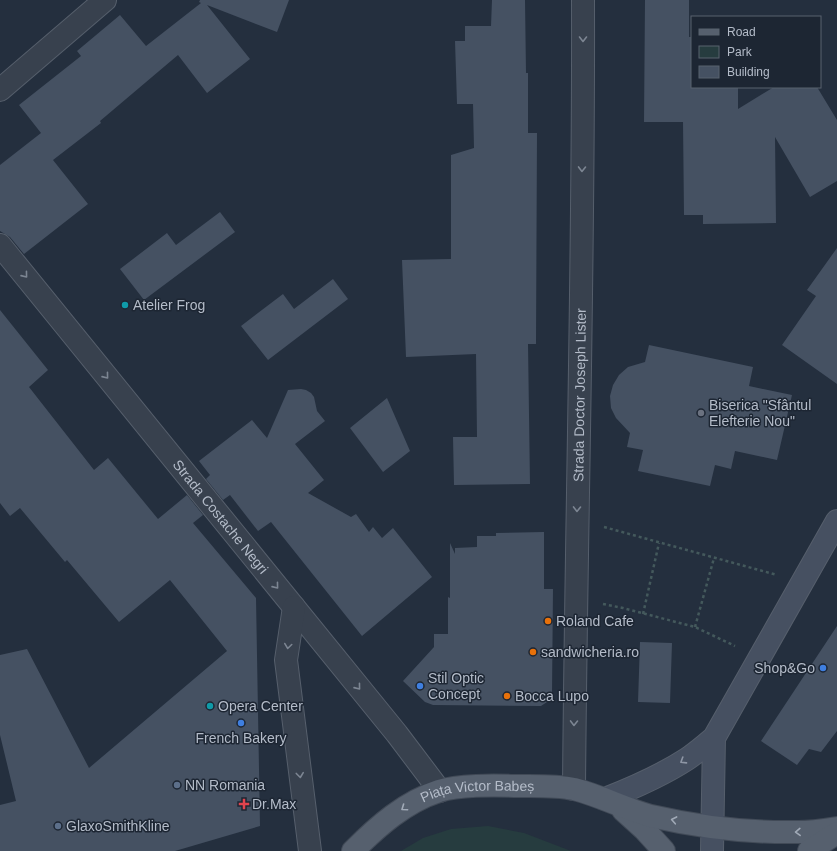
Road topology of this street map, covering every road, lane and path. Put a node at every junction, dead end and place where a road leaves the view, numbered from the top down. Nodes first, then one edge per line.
1 (105, 0) edge
2 (583, 0) edge
3 (0, 90) edge
4 (0, 245) edge
5 (577, 520) junction
6 (837, 520) edge
7 (659, 543) junction
8 (714, 558) junction
9 (802, 582) junction
10 (575, 599) junction
11 (294, 608) junction
12 (643, 614) junction
13 (695, 627) junction
14 (760, 656) junction
15 (714, 738) junction
16 (574, 789) junction
17 (440, 791) junction
18 (611, 802) junction
19 (712, 827) junction
20 (837, 828) edge
21 (837, 833) edge
22 (837, 838) edge
23 (310, 851) edge
24 (353, 851) edge
25 (664, 851) edge
26 (712, 851) edge
27 (809, 851) edge
28 (828, 851) edge

1 - 3 street
2 -> 5 street, Strada Doctor Joseph Lister
4 -> 11 street, Strada Costache Negri
5 - 7 path
5 - 10 street, Strada Doctor Joseph Lister
6 - 9 street
7 - 8 path
7 - 12 path
8 - 9 path
8 - 13 path
9 - 14 street
10 - 12 path
10 -> 16 street, Strada Doctor Joseph Lister
11 -> 17 street, Strada Costache Negri
11 -> 23 street
12 - 13 path
13 - 14 path
14 - 15 street
15 -> 18 street
15 - 19 street
16 - 17 main road, Piața Victor Babeș
16 - 18 main road, Piața Victor Babeș
17 -> 24 main road, Piața Victor Babeș
19 -> 18 main road, Piața Victor Babeș
18 - 25 main road, Piața Victor Babeș
20 -> 19 main road, Piața Victor Babeș
19 - 26 street
21 - 27 main road
22 - 28 street

